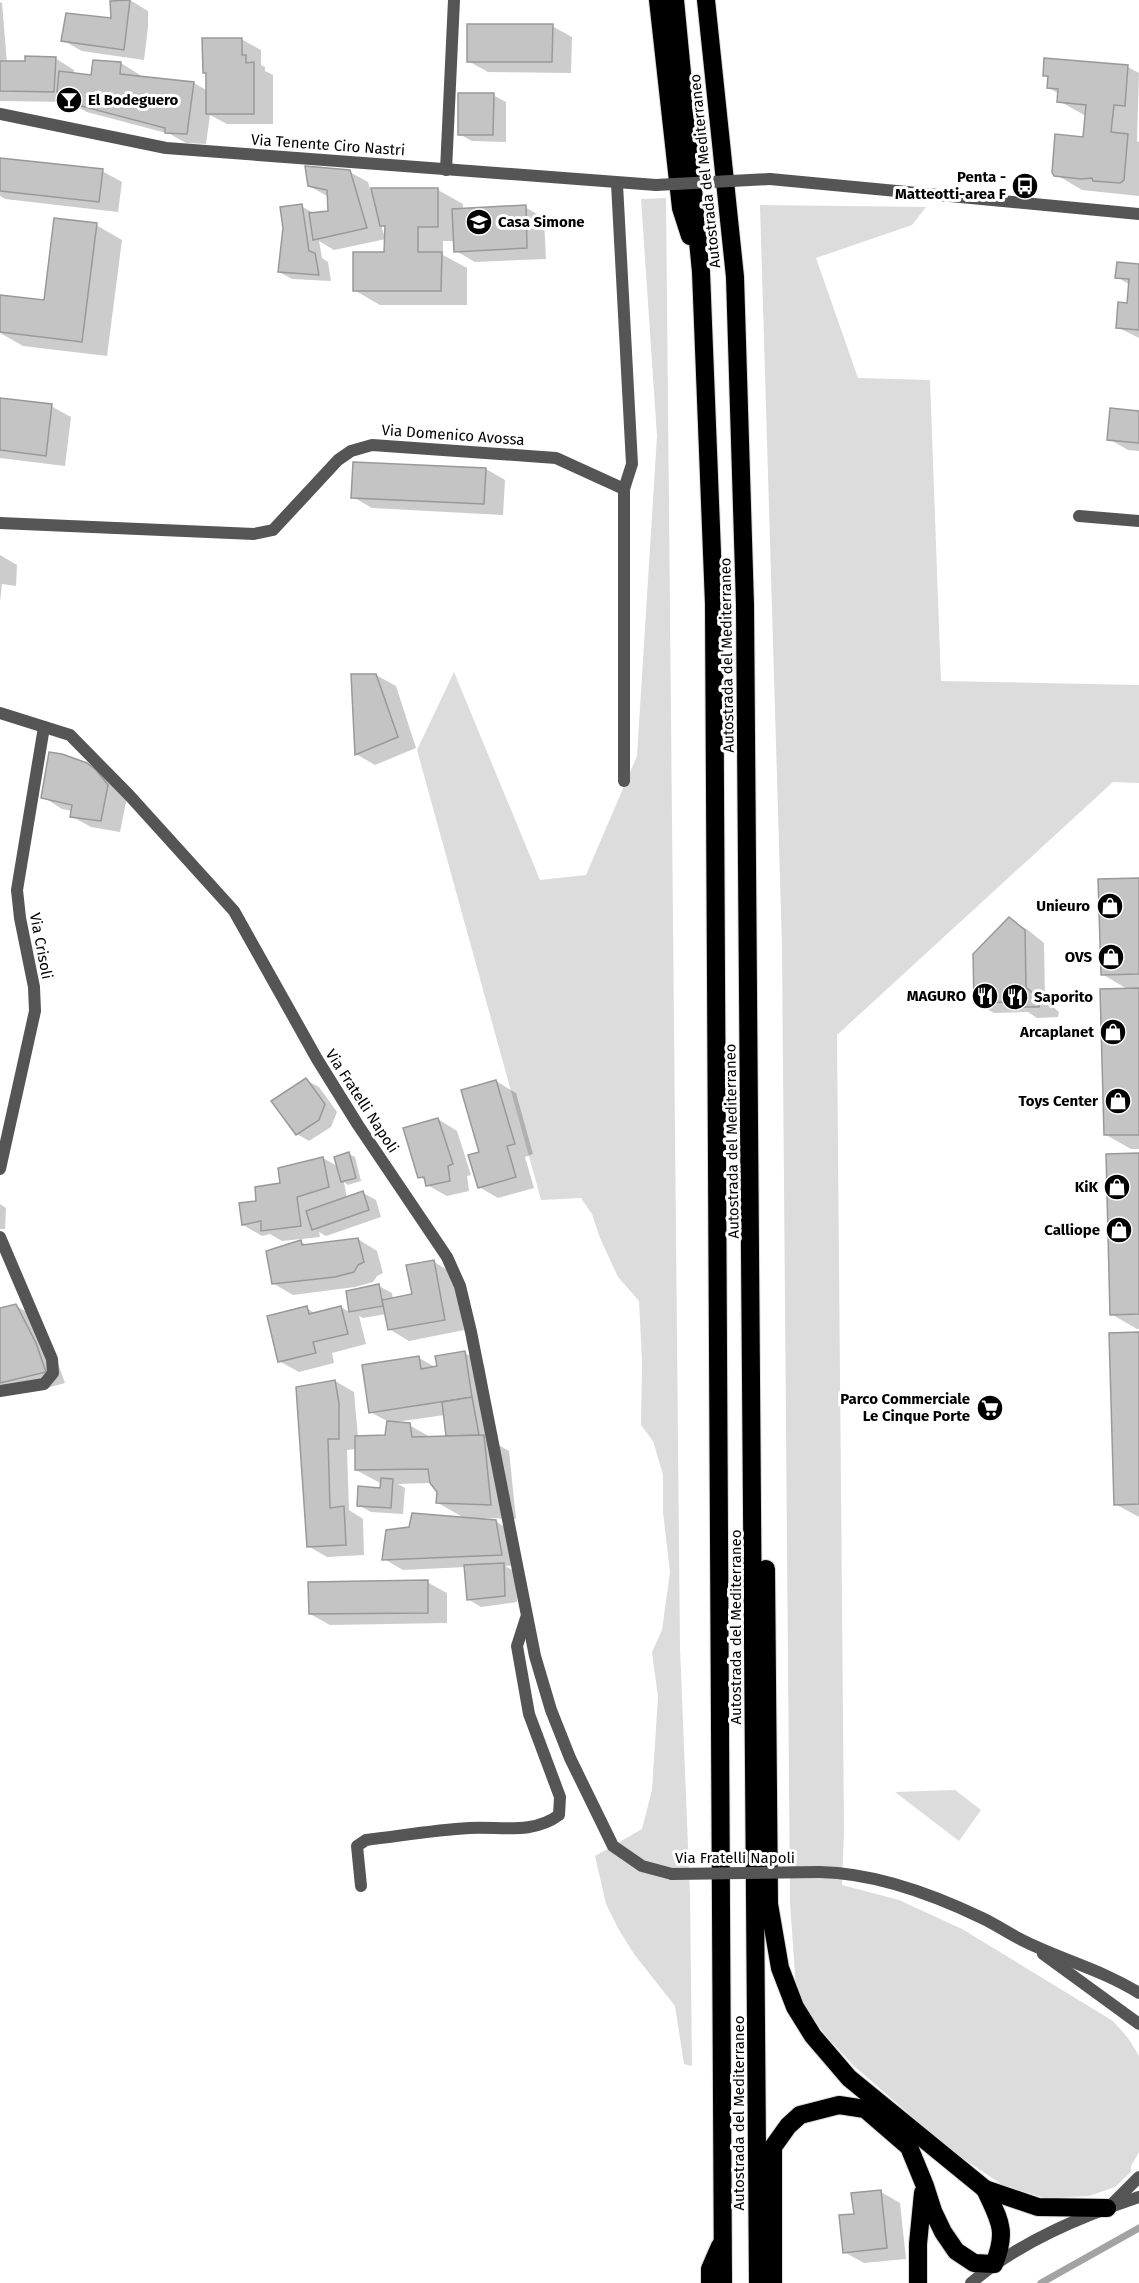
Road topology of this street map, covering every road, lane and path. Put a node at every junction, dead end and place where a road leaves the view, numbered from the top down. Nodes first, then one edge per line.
1 (454, 0) edge
2 (658, 0) edge
3 (675, 0) edge
4 (706, 0) edge
5 (0, 114) edge
6 (446, 170) junction
7 (617, 183) junction
8 (1139, 214) edge
9 (701, 272) junction
10 (624, 489) junction
11 (1079, 516) dead end
12 (1139, 521) edge
13 (0, 523) edge
14 (0, 712) edge
15 (44, 727) junction
16 (624, 781) dead end
17 (0, 1169) edge
18 (0, 1237) edge
19 (752, 1347) junction
20 (0, 1391) edge
21 (527, 1614) junction
22 (361, 1886) dead end
23 (1027, 1942) junction
24 (1139, 1993) edge
25 (1139, 2024) edge
26 (1139, 2177) edge
27 (925, 2186) junction
28 (986, 2188) junction
29 (1139, 2197) edge
30 (1107, 2208) junction
31 (723, 2238) junction
32 (994, 2264) junction
33 (710, 2283) edge
34 (723, 2283) edge
35 (758, 2283) edge
36 (773, 2283) edge
37 (918, 2283) edge
38 (971, 2283) edge

1 - 6 street
2 - 9 highway
3 - 9 highway, Autostrada del Mediterraneo
4 - 19 highway, Autostrada del Mediterraneo
5 - 6 street, Via Tenente Ciro Nastri
6 - 7 street, Via Tenente Ciro Nastri
7 - 8 street, Via Tenente Ciro Nastri, bridge
7 - 10 street
9 - 31 highway, Autostrada del Mediterraneo
10 - 13 street, Via Domenico Avossa
10 - 16 street
11 - 12 street
14 - 15 street, Via Fratelli Napoli
15 - 17 street, Via Crisoli
15 - 21 street, Via Fratelli Napoli
18 - 20 street
19 - 28 highway
19 - 35 highway, Autostrada del Mediterraneo
21 - 22 street, Via Fratelli Napoli
21 - 23 street, Via Fratelli Napoli, bridge
23 - 24 street, Via Fratelli Napoli
23 - 25 street, Via Fratelli Napoli
26 - 30 street
27 - 32 highway
27 - 36 highway
27 - 37 highway
28 - 30 highway
28 - 32 highway
29 - 30 street
30 - 32 street
31 - 33 highway
31 - 34 highway, Autostrada del Mediterraneo
32 - 38 street

